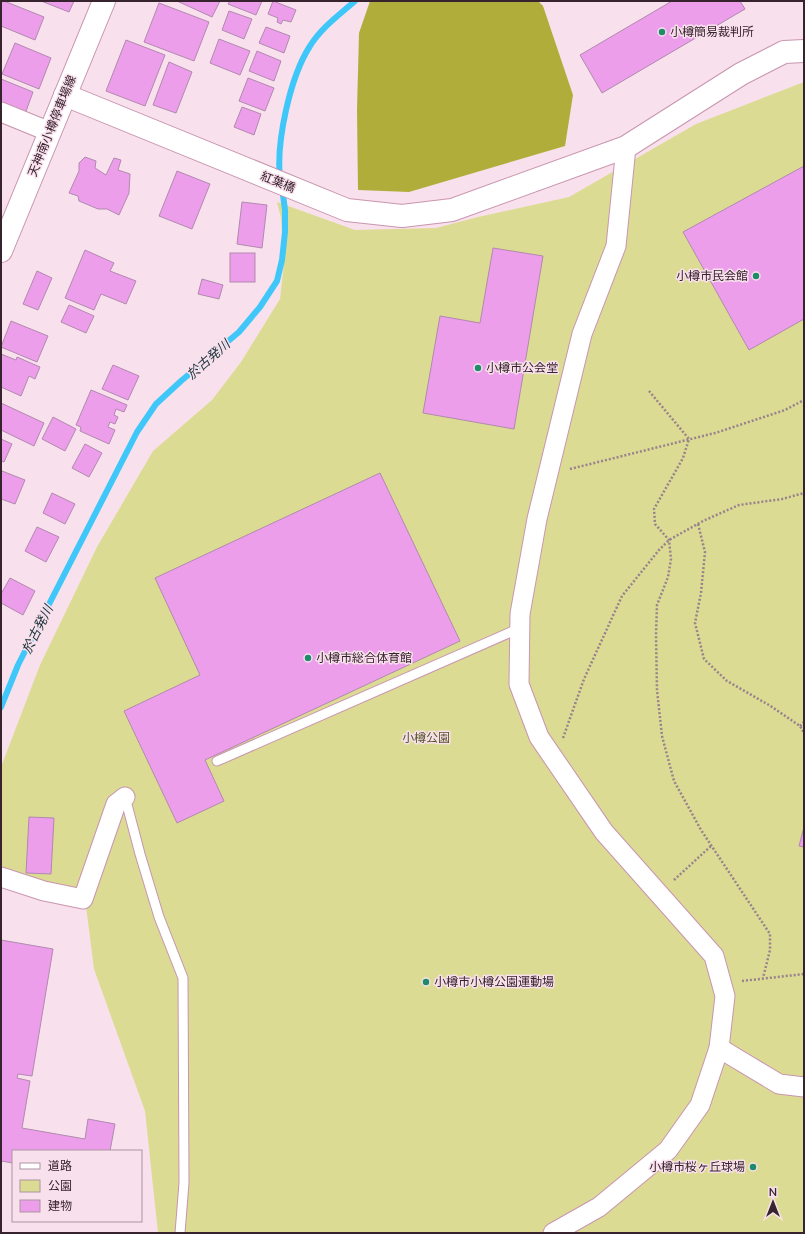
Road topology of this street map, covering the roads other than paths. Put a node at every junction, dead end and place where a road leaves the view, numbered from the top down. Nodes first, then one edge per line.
1 (104, 1) edge
2 (804, 51) edge
3 (65, 95) junction
4 (1, 112) edge
5 (50, 132) junction
6 (626, 147) junction
7 (1, 250) edge
8 (520, 628) junction
9 (217, 761) dead end
10 (125, 797) joint
11 (1, 877) edge
12 (719, 1048) junction
13 (804, 1087) edge
14 (180, 1233) edge
15 (553, 1233) edge

1 - 3 street, 天神南小樽停車場線
2 - 6 street, 紅葉橋
3 - 5 street, 天神南小樽停車場線
3 - 6 street, 紅葉橋
4 - 5 street
5 - 7 street, 天神南小樽停車場線
6 - 8 street
8 - 9 lane
8 - 12 street
10 - 11 street
10 - 14 lane
12 - 13 street
12 - 15 street

